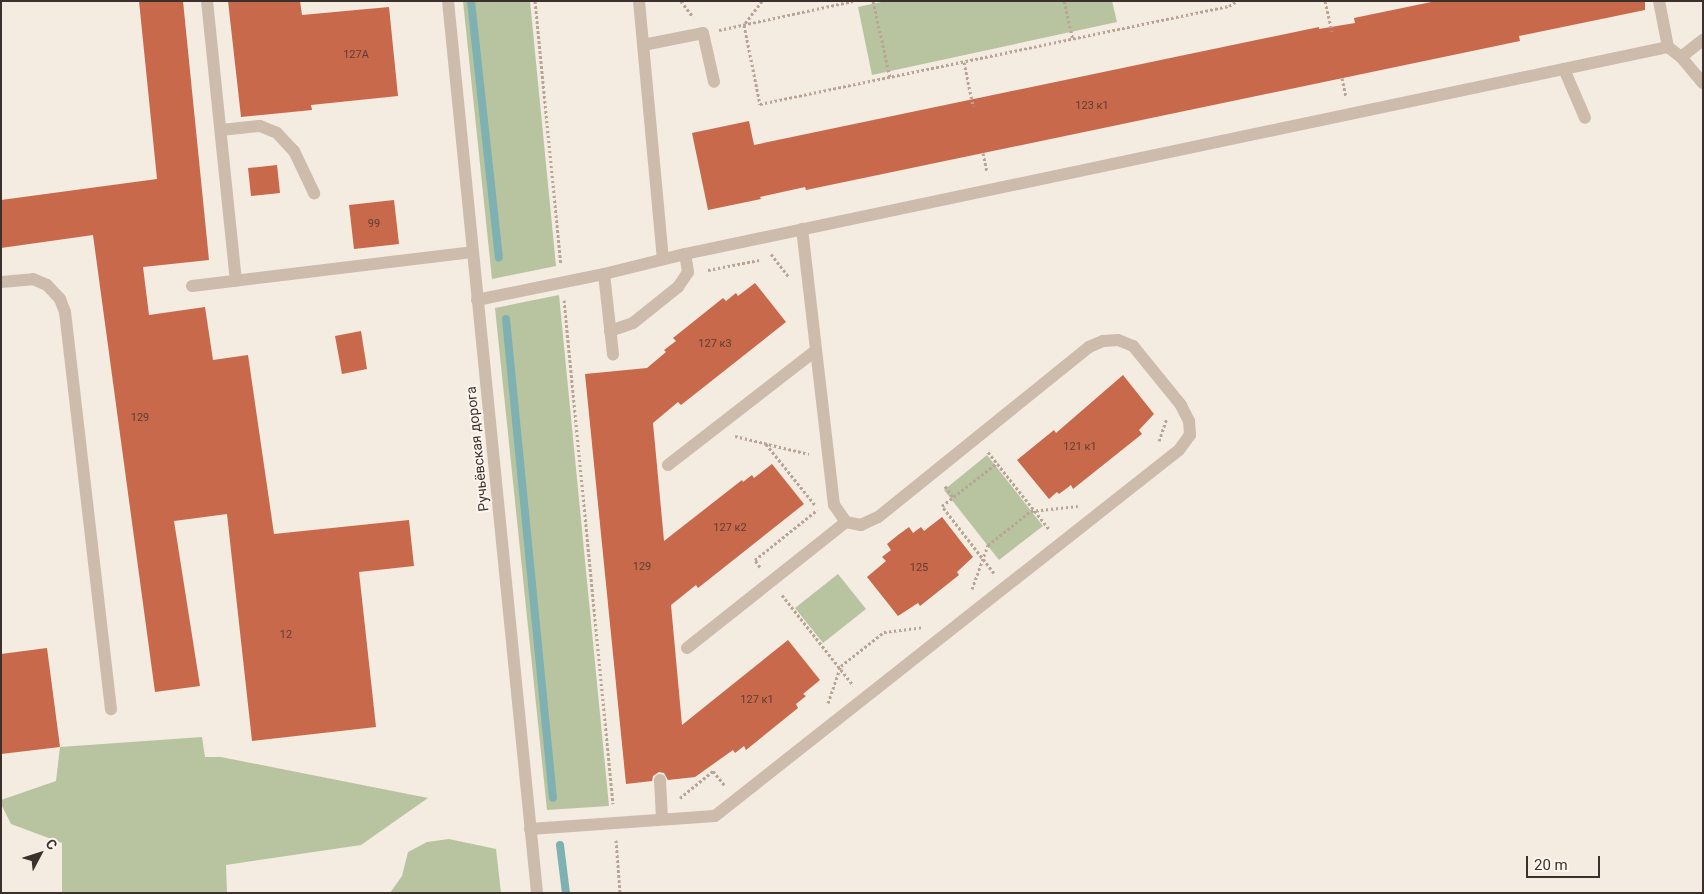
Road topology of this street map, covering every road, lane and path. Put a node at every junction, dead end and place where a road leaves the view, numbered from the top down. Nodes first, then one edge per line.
1 (207, 1) edge
2 (448, 1) edge
3 (535, 1) edge
4 (639, 1) edge
5 (762, 1) edge
6 (853, 1) edge
7 (873, 1) edge
8 (1064, 1) edge
9 (1237, 1) edge
10 (1326, 1) edge
11 (1659, 1) edge
12 (744, 25) junction
13 (1332, 31) dead end
14 (703, 33) junction
15 (1073, 39) junction
16 (1703, 40) edge
17 (643, 45) junction
18 (1668, 47) junction
19 (1681, 57) junction
20 (964, 62) junction
21 (1564, 69) junction
22 (890, 77) junction
23 (714, 82) dead end
24 (1703, 83) edge
25 (973, 106) dead end
26 (1585, 118) dead end
27 (221, 130) junction
28 (314, 193) dead end
29 (802, 229) junction
30 (758, 238) junction
31 (472, 252) junction
32 (685, 254) junction
33 (663, 259) junction
34 (604, 274) junction
35 (236, 280) junction
36 (1, 282) edge
37 (562, 282) junction
38 (192, 286) dead end
39 (477, 300) junction
40 (811, 305) junction
41 (610, 331) junction
42 (816, 350) junction
43 (613, 354) dead end
44 (1174, 396) junction
45 (712, 431) junction
46 (976, 438) junction
47 (766, 443) junction
48 (829, 459) junction
49 (997, 463) junction
50 (668, 466) dead end
51 (1147, 476) junction
52 (946, 488) dead end
53 (954, 497) junction
54 (1113, 502) junction
55 (1034, 510) junction
56 (846, 522) junction
57 (1061, 544) junction
58 (983, 559) junction
59 (771, 581) junction
60 (1006, 587) junction
61 (960, 623) junction
62 (884, 632) dead end
63 (687, 648) dead end
64 (841, 666) dead end
65 (864, 699) junction
66 (111, 709) dead end
67 (660, 780) dead end
68 (737, 800) junction
69 (662, 816) junction
70 (615, 823) junction
71 (530, 829) junction
72 (537, 893) edge
73 (620, 893) edge

1 - 27 street
2 - 31 street, Ручьёвская дорога
3 - 37 path
4 - 17 street
5 - 12 path
6 - 12 path
7 - 22 path
8 - 15 path
9 - 15 path
10 - 13 path
11 - 18 street
12 - 14 path
12 - 22 path
14 - 17 street
14 - 23 street
15 - 20 path
16 - 19 street
17 - 33 street
18 - 19 street
18 - 21 street
19 - 24 street
20 - 22 path
20 - 25 path
21 - 26 street
21 - 29 street
27 - 28 street
27 - 35 street
29 - 30 street
29 - 40 street
30 - 32 street
30 - 40 path
31 - 35 street
31 - 39 street, Ручьёвская дорога
32 - 33 street
32 - 41 street
33 - 34 street
34 - 37 street
34 - 41 street
35 - 38 street
36 - 66 street
37 - 39 street
37 - 70 path
39 - 71 street, Ручьёвская дорога
40 - 42 street
41 - 43 street
42 - 45 street
42 - 48 street
44 - 46 street
44 - 51 path
44 - 51 street
45 - 47 path
45 - 50 street
46 - 49 path
46 - 56 street
47 - 48 path
47 - 59 path
48 - 56 street
49 - 53 path
49 - 55 path
51 - 54 street
52 - 53 path
53 - 58 path
54 - 55 path
54 - 57 street
55 - 57 path
55 - 58 path
56 - 59 street
57 - 60 street
58 - 60 path
58 - 61 path
59 - 63 street
59 - 65 path
60 - 61 street
61 - 65 street
62 - 64 path
65 - 68 street
67 - 69 street
68 - 69 street
68 - 69 path
69 - 70 street
70 - 71 street
70 - 73 path
71 - 72 street, Ручьёвская дорога

